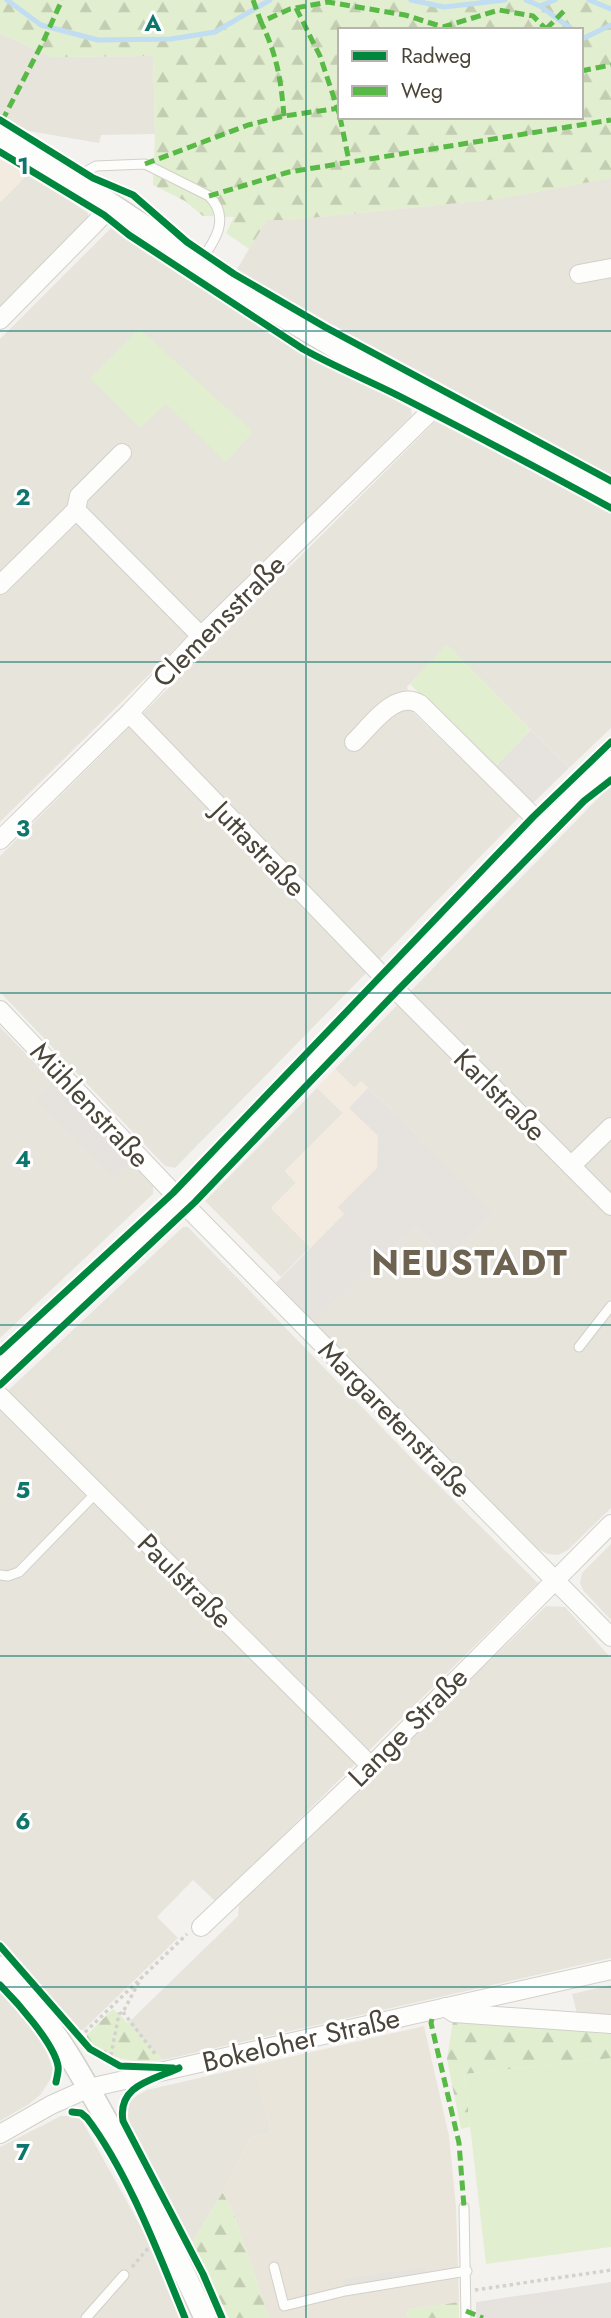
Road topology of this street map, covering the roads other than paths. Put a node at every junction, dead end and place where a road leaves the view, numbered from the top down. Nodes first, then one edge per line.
1 (0, 135) edge
2 (73, 179) junction
3 (112, 206) junction
4 (200, 262) junction
5 (611, 268) edge
6 (579, 274) dead end
7 (0, 320) edge
8 (437, 402) junction
9 (122, 453) dead end
10 (611, 494) edge
11 (76, 510) junction
12 (0, 585) edge
13 (201, 636) junction
14 (129, 713) junction
15 (354, 742) dead end
16 (611, 761) edge
17 (543, 826) junction
18 (0, 840) edge
19 (390, 984) junction
20 (0, 1010) edge
21 (611, 1126) edge
22 (571, 1166) junction
23 (180, 1200) junction
24 (611, 1206) edge
25 (611, 1306) edge
26 (579, 1347) dead end
27 (0, 1369) edge
28 (0, 1396) edge
29 (97, 1492) junction
30 (611, 1524) edge
31 (0, 1575) edge
32 (554, 1580) junction
33 (611, 1637) edge
34 (371, 1766) junction
35 (201, 1927) road end
36 (0, 1967) edge
37 (611, 1970) edge
38 (445, 2007) junction
39 (611, 2024) edge
40 (89, 2088) junction
41 (0, 2134) edge
42 (464, 2207) dead end
43 (274, 2267) dead end
44 (467, 2271) junction
45 (124, 2275) dead end
46 (86, 2318) edge
47 (205, 2318) edge
48 (466, 2318) edge

1 - 2 street
2 - 3 street
2 - 4 lane
3 - 4 street
3 - 7 street
4 - 8 street
5 - 6 street
8 - 10 street
8 - 13 street, Clemensstraße
9 - 11 street
11 - 12 street
11 - 13 street
13 - 14 street, Clemensstraße
14 - 18 street, Clemensstraße
14 - 19 street, Juttastraße
15 - 17 street
16 - 17 street
17 - 19 street
19 - 22 street, Karlstraße
19 - 23 street
20 - 23 street, Mühlenstraße
21 - 22 street
22 - 24 street, Karlstraße
23 - 27 street
23 - 32 street, Margaretenstraße
25 - 26 lane
28 - 29 street, Paulstraße
29 - 31 lane
29 - 34 street, Paulstraße
30 - 32 street, Lange Straße
32 - 33 street, Margaretenstraße
32 - 34 street, Lange Straße
34 - 35 street, Lange Straße
36 - 40 street
37 - 38 street, Bokeloher Straße
38 - 39 street
38 - 40 street, Bokeloher Straße
40 - 41 street, Bokeloher Straße
40 - 47 street
42 - 44 lane
43 - 44 lane
44 - 48 lane
45 - 46 lane

